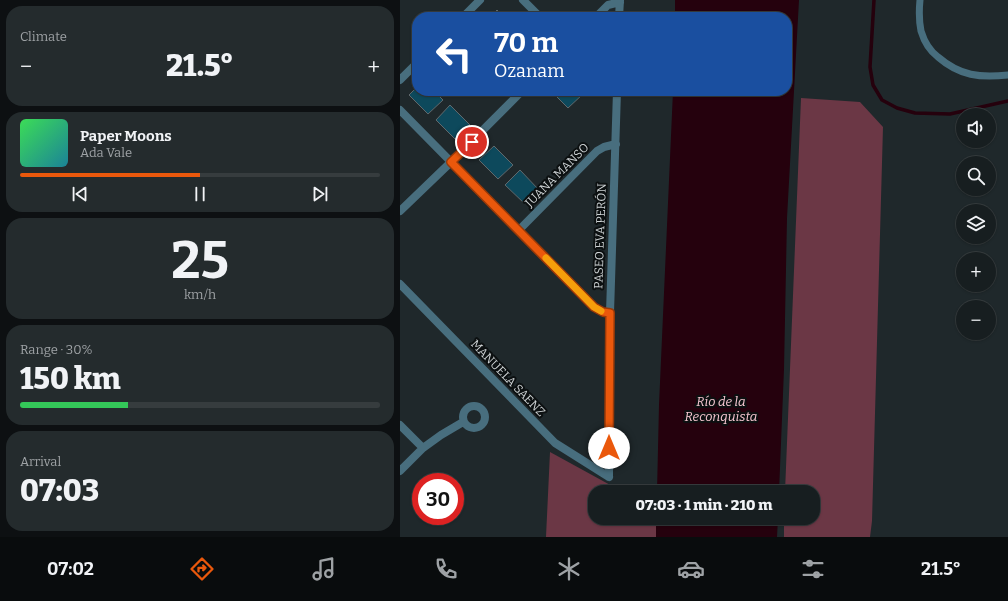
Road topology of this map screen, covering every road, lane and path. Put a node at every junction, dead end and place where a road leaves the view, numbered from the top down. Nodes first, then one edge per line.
1 (480, 0) edge
2 (523, 0) edge
3 (920, 0) edge
4 (620, 1) edge
5 (468, 12) edge
6 (535, 12) edge
7 (601, 12) edge
8 (619, 12) edge
9 (412, 68) edge
10 (1008, 75) edge
11 (400, 80) edge
12 (517, 96) edge
13 (617, 96) edge
14 (400, 110) edge
15 (616, 144) junction
16 (451, 162) junction
17 (400, 211) edge
18 (519, 230) junction
19 (400, 284) edge
20 (610, 313) junction
21 (463, 422) dead end
22 (400, 425) edge
23 (423, 448) junction
24 (400, 471) edge
25 (609, 478) joint

1 - 5 street
2 - 6 street
3 - 10 lane
4 - 7 street
4 - 8 street
9 - 11 street
12 - 16 street
13 - 15 street, PASEO EVA PERÓN
14 - 16 street
15 - 18 street, JUANA MANSO
15 - 20 street, PASEO EVA PERÓN
16 - 17 street
16 - 18 street
18 - 20 street
19 - 25 street, MANUELA SAENZ
20 - 25 street, PASEO EVA PERÓN
21 - 23 street
22 - 23 street
23 - 24 street

